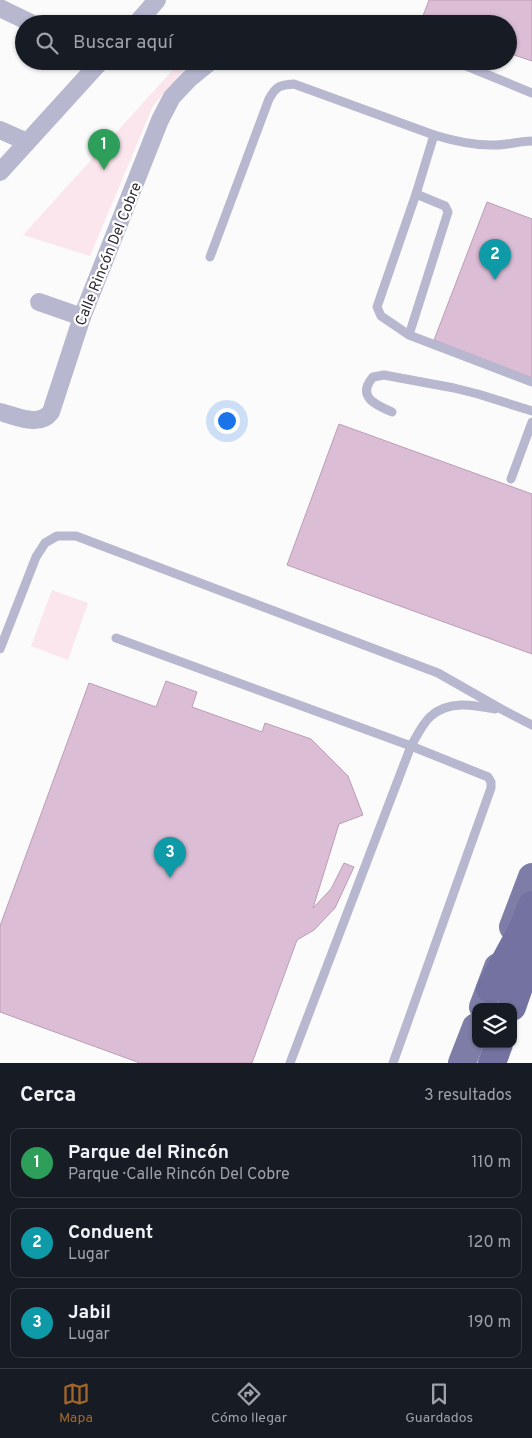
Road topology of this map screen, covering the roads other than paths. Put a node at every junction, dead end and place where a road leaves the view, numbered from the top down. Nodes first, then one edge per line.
1 (157, 0) edge
2 (0, 8) edge
3 (15, 15) edge
4 (144, 15) edge
5 (93, 70) edge
6 (200, 70) edge
7 (476, 70) edge
8 (532, 93) edge
9 (0, 130) edge
10 (434, 135) junction
11 (532, 141) edge
12 (27, 142) junction
13 (0, 172) edge
14 (416, 194) junction
15 (210, 257) dead end
16 (39, 302) dead end
17 (82, 317) junction
18 (409, 335) junction
19 (532, 382) edge
20 (532, 411) edge
21 (0, 412) edge
22 (392, 412) dead end
23 (532, 422) edge
24 (511, 479) dead end
25 (116, 638) dead end
26 (0, 649) edge
27 (503, 710) junction
28 (532, 725) edge
29 (411, 746) junction
30 (532, 877) edge
31 (532, 905) edge
32 (532, 950) edge
33 (487, 998) edge
34 (513, 1003) edge
35 (472, 1037) edge
36 (498, 1048) edge
37 (290, 1063) edge
38 (393, 1063) edge
39 (462, 1063) edge
40 (492, 1063) edge

1 - 4 street
2 - 3 street
5 - 12 street
6 - 17 street, Calle Rincón Del Cobre
7 - 8 lane
9 - 12 street
10 - 11 lane
10 - 14 lane
10 - 15 lane
12 - 13 street
14 - 18 lane
14 - 18 lane
16 - 17 street
17 - 21 street, Calle Rincón Del Cobre
18 - 19 lane
20 - 22 lane
23 - 24 lane
25 - 29 lane
26 - 27 lane
27 - 28 lane
27 - 29 lane
29 - 37 lane
29 - 38 lane
30 - 33 main road
31 - 33 highway
32 - 34 highway
35 - 39 main road
36 - 40 highway

